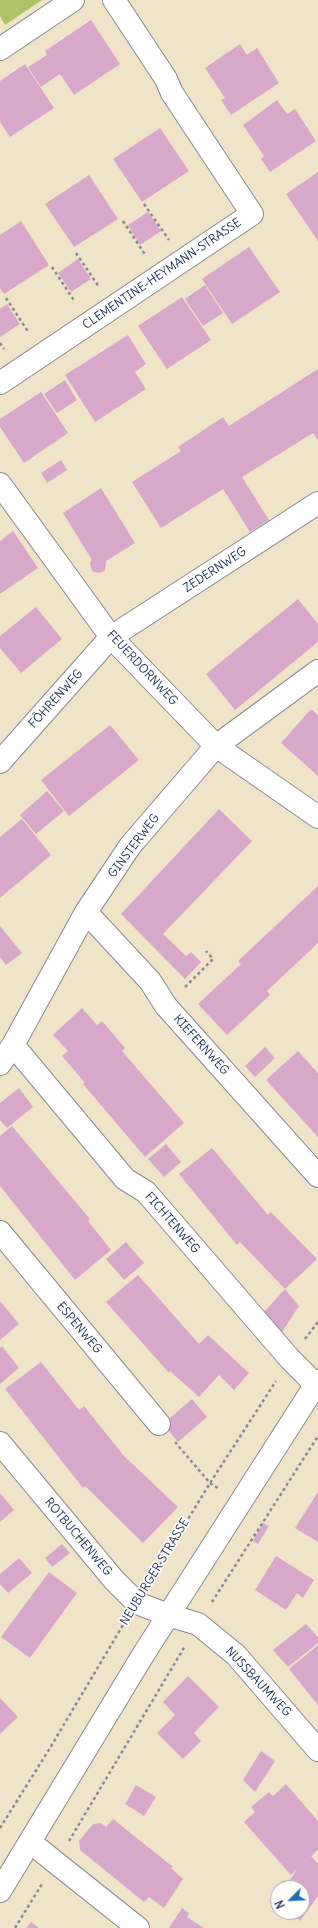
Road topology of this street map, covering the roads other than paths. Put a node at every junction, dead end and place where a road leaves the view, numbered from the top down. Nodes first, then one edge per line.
1 (73, 0) edge
2 (114, 0) edge
3 (0, 49) edge
4 (0, 383) edge
5 (0, 484) edge
6 (318, 503) edge
7 (111, 637) junction
8 (318, 671) edge
9 (216, 746) junction
10 (0, 762) edge
11 (318, 817) edge
12 (86, 912) junction
13 (13, 1045) junction
14 (0, 1064) edge
15 (318, 1176) edge
16 (0, 1232) edge
17 (317, 1384) edge
18 (159, 1424) road end
19 (0, 1443) edge
20 (168, 1615) junction
21 (318, 1750) edge
22 (30, 1842) junction
23 (0, 1891) edge
24 (138, 1928) edge

1 - 3 street
2 - 4 street, CLEMENTINE-HEYMANN-STRASSE
5 - 7 street, FEUERDORNWEG
6 - 7 street, ZEDERNWEG
7 - 9 street, FEUERDORNWEG
7 - 10 street, FÖHRENWEG
8 - 9 street, GINSTERWEG
9 - 11 street, FEUERDORNWEG
9 - 12 street, GINSTERWEG
12 - 13 street, GINSTERWEG
12 - 15 street, KIEFERNWEG
13 - 14 street, GINSTERWEG
13 - 17 street, FICHTENWEG
16 - 18 street, ESPENWEG
17 - 20 street
19 - 20 street, ROTBUCHENWEG
20 - 21 street, NUSSBAUMWEG
20 - 22 street
22 - 23 street
22 - 24 street

